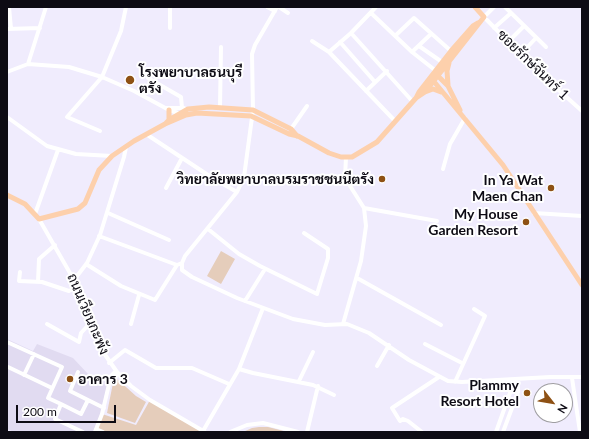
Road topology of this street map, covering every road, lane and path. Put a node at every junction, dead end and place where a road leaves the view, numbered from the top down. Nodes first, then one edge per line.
1 (10, 7) edge
2 (46, 7) edge
3 (126, 7) edge
4 (170, 7) edge
5 (267, 7) edge
6 (376, 7) edge
7 (475, 7) edge
8 (494, 7) edge
9 (506, 7) edge
10 (277, 8) edge
11 (288, 13) dead end
12 (371, 13) junction
13 (511, 13) junction
14 (484, 17) junction
15 (479, 23) junction
16 (524, 26) junction
17 (40, 28) junction
18 (170, 28) dead end
19 (494, 28) junction
20 (9, 29) edge
21 (351, 33) junction
22 (431, 34) junction
23 (396, 35) junction
24 (536, 38) junction
25 (312, 41) dead end
26 (340, 42) junction
27 (508, 42) junction
28 (419, 46) junction
29 (221, 47) dead end
30 (546, 47) dead end
31 (451, 51) junction
32 (329, 52) junction
33 (412, 52) junction
34 (520, 55) junction
35 (453, 57) junction
36 (442, 62) junction
37 (28, 64) junction
38 (387, 71) junction
39 (7, 72) edge
40 (436, 73) junction
41 (102, 77) junction
42 (148, 78) dead end
43 (432, 79) junction
44 (375, 82) junction
45 (448, 86) junction
46 (366, 92) junction
47 (425, 92) junction
48 (442, 93) junction
49 (415, 100) junction
50 (307, 106) dead end
51 (220, 107) junction
52 (182, 108) junction
53 (167, 109) junction
54 (188, 109) junction
55 (582, 112) edge
56 (252, 113) junction
57 (461, 113) junction
58 (178, 114) junction
59 (186, 115) junction
60 (7, 117) edge
61 (465, 118) junction
62 (395, 121) junction
63 (167, 122) junction
64 (291, 129) junction
65 (100, 131) dead end
66 (146, 134) junction
67 (298, 136) junction
68 (126, 147) junction
69 (58, 150) junction
70 (112, 156) junction
71 (346, 157) junction
72 (182, 158) junction
73 (443, 169) dead end
74 (166, 188) dead end
75 (237, 192) junction
76 (7, 195) edge
77 (364, 208) junction
78 (108, 213) junction
79 (534, 213) junction
80 (35, 214) junction
81 (582, 216) edge
82 (40, 219) junction
83 (438, 221) dead end
84 (208, 229) junction
85 (304, 233) dead end
86 (99, 236) junction
87 (169, 240) dead end
88 (55, 245) junction
89 (86, 264) junction
90 (179, 264) junction
91 (265, 269) junction
92 (20, 272) dead end
93 (356, 278) junction
94 (74, 280) junction
95 (38, 282) junction
96 (582, 285) edge
97 (78, 287) junction
98 (139, 295) junction
99 (245, 301) junction
100 (263, 308) junction
101 (474, 310) dead end
102 (92, 321) junction
103 (47, 324) dead end
104 (131, 324) dead end
105 (342, 324) junction
106 (442, 325) dead end
107 (7, 342) edge
108 (425, 344) dead end
109 (389, 345) junction
110 (313, 352) dead end
111 (34, 354) junction
112 (462, 362) junction
113 (109, 363) junction
114 (378, 366) dead end
115 (8, 367) edge
116 (238, 368) junction
117 (116, 371) junction
118 (78, 372) dead end
119 (24, 375) junction
120 (439, 377) junction
121 (582, 377) edge
122 (572, 378) junction
123 (516, 379) junction
124 (299, 381) junction
125 (455, 382) junction
126 (229, 384) junction
127 (318, 386) junction
128 (52, 388) junction
129 (334, 395) dead end
130 (88, 400) junction
131 (61, 404) junction
132 (582, 404) edge
133 (577, 405) junction
134 (104, 408) junction
135 (95, 431) edge
136 (83, 432) edge
137 (103, 432) edge
138 (204, 432) edge
139 (230, 432) edge
140 (298, 432) edge
141 (307, 432) edge
142 (422, 432) edge
143 (496, 432) edge
144 (503, 432) edge
145 (580, 432) edge

1 - 20 street
2 - 17 street
3 - 41 street
4 - 18 street
5 - 10 street
6 - 12 street
7 - 14 main road
8 - 14 street
9 - 13 street
10 - 11 street
10 - 56 street
12 - 21 street
12 - 23 street
13 - 16 street
13 - 19 street
14 - 15 main road
14 - 19 street, ซอยรักษ์จันทร์ 1
15 - 31 main road
15 - 35 main road
16 - 24 street
16 - 27 street
17 - 20 street
17 - 37 street
19 - 27 street, ซอยรักษ์จันทร์ 1
21 - 26 street
21 - 38 street
22 - 23 street
22 - 28 street
22 - 31 street
23 - 33 street
24 - 30 street
24 - 34 street
25 - 32 street
26 - 32 street
26 - 44 street
27 - 34 street, ซอยรักษ์จันทร์ 1
28 - 33 street
28 - 36 street
29 - 51 street
31 - 36 main road
32 - 46 street
33 - 40 street
34 - 55 street, ซอยรักษ์จันทร์ 1
35 - 40 main road
35 - 45 main road
36 - 40 main road
37 - 39 street
37 - 41 street
38 - 44 street
38 - 49 street
40 - 43 main road
40 - 45 main road
41 - 53 street
41 - 65 street
42 - 52 street
43 - 47 main road
43 - 48 main road
43 - 49 main road
44 - 46 street
45 - 57 main road
46 - 62 street
47 - 48 main road
47 - 49 main road
48 - 57 main road
49 - 62 main road
50 - 64 street
51 - 54 main road
51 - 56 main road
52 - 53 street
52 - 54 street
53 - 58 street
53 - 63 main road
54 - 58 main road
56 - 59 main road
56 - 64 main road
56 - 67 main road
56 - 75 street
57 - 61 main road
58 - 59 street
58 - 63 main road
59 - 63 main road
60 - 69 street
61 - 73 street
61 - 79 main road
62 - 71 main road
63 - 66 main road
64 - 67 main road
66 - 68 main road
66 - 72 street
67 - 71 main road
68 - 70 main road
68 - 78 street
69 - 70 street
69 - 80 street
70 - 82 main road
71 - 77 street
72 - 74 street
72 - 75 street
75 - 84 street
76 - 80 main road, ถนนเวียนกะพัง
77 - 83 street
77 - 93 street
78 - 86 street
78 - 87 street
79 - 81 street
79 - 96 main road
80 - 82 main road, ถนนเวียนกะพัง
82 - 88 street, ถนนเวียนกะพัง
84 - 90 street
84 - 91 street
85 - 91 street
86 - 89 street
86 - 90 street
88 - 94 street, ถนนเวียนกะพัง
88 - 95 street
89 - 94 street
89 - 98 street
90 - 98 street
90 - 99 street
91 - 99 street
92 - 95 street
93 - 105 street
93 - 106 street
94 - 97 street, ถนนเวียนกะพัง
95 - 97 street
97 - 102 street, ถนนเวียนกะพัง
98 - 104 street
99 - 100 street
100 - 105 street
100 - 116 street
101 - 112 street
102 - 103 street
102 - 113 street, ถนนเวียนกะพัง
105 - 109 street
107 - 111 street
108 - 112 street
109 - 114 street
109 - 120 street
110 - 124 street
111 - 119 street
111 - 128 street
112 - 125 street
113 - 117 street, ถนนเวียนกะพัง
113 - 126 street
115 - 119 street
116 - 124 street
116 - 126 street
117 - 134 street
117 - 138 street, ถนนเวียนกะพัง
118 - 130 street
119 - 128 street
120 - 125 street
120 - 142 street
121 - 122 street
122 - 123 street
122 - 133 street
123 - 125 street
123 - 143 street
123 - 144 street
124 - 127 street
126 - 138 street
127 - 129 street
127 - 141 street
128 - 131 street
130 - 131 street
130 - 134 street
131 - 136 street
132 - 133 street
133 - 145 street
134 - 135 street
135 - 137 street
139 - 140 street

